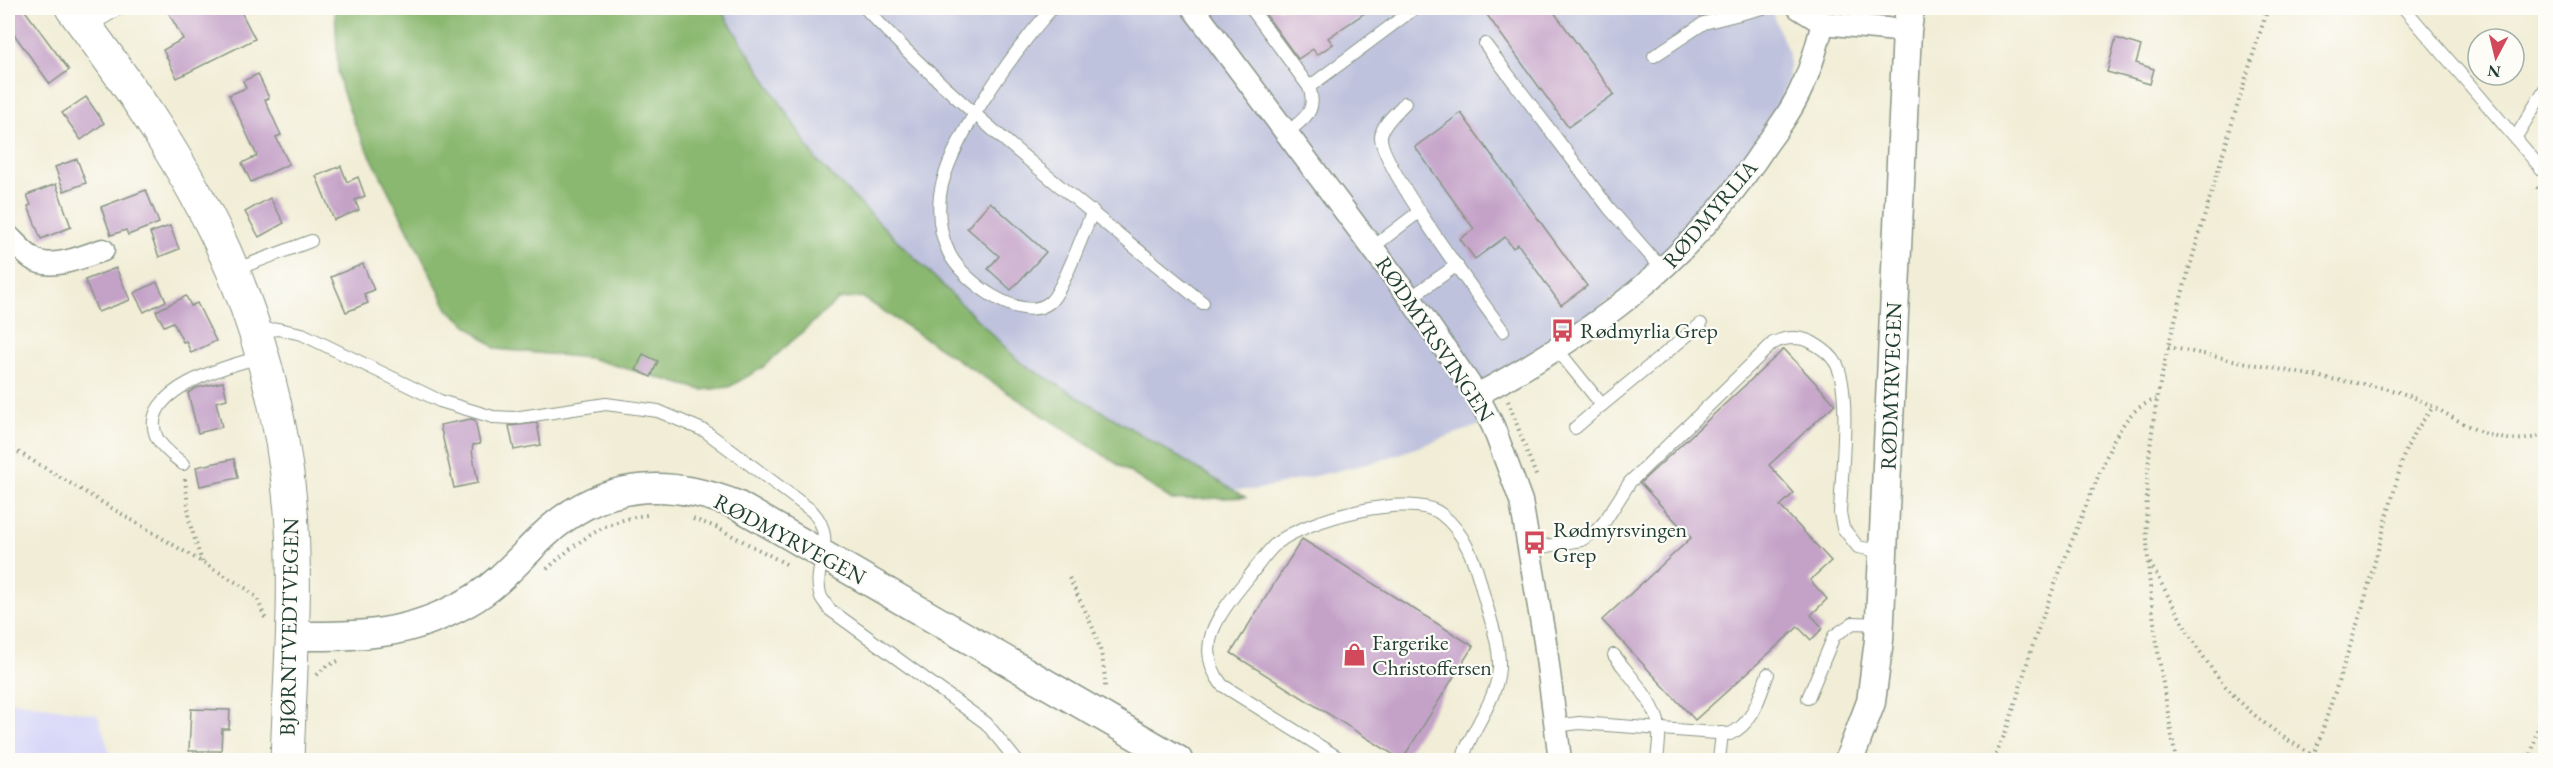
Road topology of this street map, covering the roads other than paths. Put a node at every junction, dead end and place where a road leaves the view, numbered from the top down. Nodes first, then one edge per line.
1 (120, 8) edge
2 (865, 8) edge
3 (1052, 8) edge
4 (1193, 8) edge
5 (1251, 8) edge
6 (1415, 8) edge
7 (1763, 8) edge
8 (1799, 8) edge
9 (2404, 8) edge
10 (79, 18) edge
11 (1908, 19) edge
12 (1823, 22) junction
13 (1485, 44) dead end
14 (1653, 56) dead end
15 (1310, 87) junction
16 (2546, 87) edge
17 (1405, 103) dead end
18 (976, 114) junction
19 (1287, 133) junction
20 (2516, 137) junction
21 (2546, 174) edge
22 (1420, 211) junction
23 (1093, 212) junction
24 (8, 236) edge
25 (311, 241) dead end
26 (1373, 247) junction
27 (102, 250) dead end
28 (1457, 265) junction
29 (1663, 270) junction
30 (233, 271) junction
31 (1410, 298) junction
32 (1203, 303) dead end
33 (1701, 324) dead end
34 (1503, 331) dead end
35 (258, 344) junction
36 (1556, 348) junction
37 (1477, 395) junction
38 (1602, 405) junction
39 (1575, 428) dead end
40 (183, 464) road end
41 (1529, 549) junction
42 (1884, 552) junction
43 (822, 568) junction
44 (1880, 624) junction
45 (278, 629) junction
46 (1614, 655) dead end
47 (1768, 674) dead end
48 (1808, 698) dead end
49 (1557, 726) junction
50 (1659, 729) junction
51 (1722, 733) junction
52 (287, 760) edge
53 (1016, 760) edge
54 (1179, 760) edge
55 (1342, 760) edge
56 (1462, 760) edge
57 (1560, 760) edge
58 (1657, 760) edge
59 (1719, 760) edge
60 (1849, 760) edge

1 - 10 lane
2 - 18 lane
3 - 18 lane
4 - 19 street, RØDMYRSVINGEN
5 - 15 lane
6 - 15 lane
7 - 14 lane
8 - 12 street
9 - 20 lane
10 - 30 main road, BJØRNTVEDTVEGEN
11 - 12 street
11 - 42 street, RØDMYRVEGEN
12 - 29 street, RØDMYRLIA
13 - 29 lane
15 - 19 lane
16 - 20 lane
17 - 22 lane
18 - 23 lane
18 - 23 lane
19 - 26 street, RØDMYRSVINGEN
20 - 21 lane
22 - 26 lane
22 - 28 lane
23 - 32 lane
24 - 27 street
25 - 30 lane
26 - 31 street, RØDMYRSVINGEN
28 - 31 lane
28 - 34 lane
29 - 36 street, RØDMYRLIA
30 - 35 main road, BJØRNTVEDTVEGEN
31 - 37 street, RØDMYRSVINGEN
33 - 38 lane
35 - 40 lane
35 - 43 lane
35 - 45 main road, BJØRNTVEDTVEGEN
36 - 37 street, RØDMYRLIA
36 - 38 lane
37 - 41 street, RØDMYRSVINGEN
38 - 39 lane
41 - 42 lane
41 - 49 street, RØDMYRSVINGEN
42 - 44 street, RØDMYRVEGEN
43 - 45 street, RØDMYRVEGEN
43 - 53 lane
43 - 54 street, RØDMYRVEGEN
44 - 48 lane
44 - 60 street, RØDMYRVEGEN
45 - 52 main road, BJØRNTVEDTVEGEN
46 - 50 lane
47 - 51 lane
49 - 50 lane
49 - 57 street, RØDMYRSVINGEN
50 - 51 lane
50 - 58 lane
51 - 59 lane
55 - 56 lane

